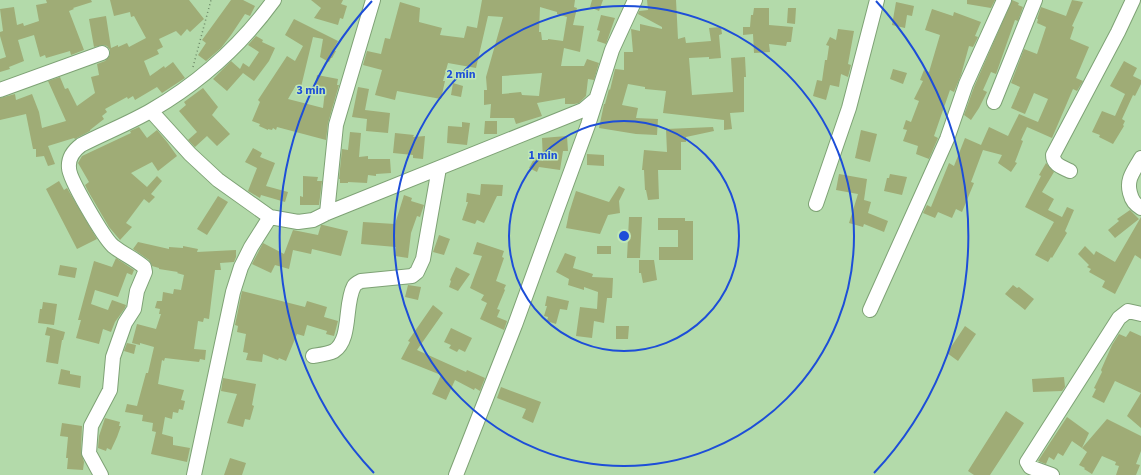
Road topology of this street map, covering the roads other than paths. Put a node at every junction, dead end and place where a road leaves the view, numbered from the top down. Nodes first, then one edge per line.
1 (274, 0) edge
2 (373, 0) edge
3 (635, 0) edge
4 (877, 0) edge
5 (1004, 0) edge
6 (1035, 0) edge
7 (1133, 0) edge
8 (102, 53) dead end
9 (0, 90) edge
10 (596, 99) junction
11 (994, 102) dead end
12 (151, 111) junction
13 (1141, 158) edge
14 (440, 168) junction
15 (1070, 171) dead end
16 (816, 204) dead end
17 (1141, 208) edge
18 (327, 213) junction
19 (270, 217) junction
20 (870, 310) dead end
21 (1141, 314) edge
22 (313, 356) dead end
23 (101, 475) edge
24 (194, 475) edge
25 (456, 475) edge
26 (1052, 475) edge

1 - 12 street
2 - 18 street
3 - 10 street
4 - 16 street
5 - 20 street
6 - 11 street
7 - 15 street
8 - 9 street
10 - 14 street
10 - 25 street
12 - 19 street
12 - 23 street
13 - 17 street
14 - 18 street
14 - 22 street
18 - 19 street
19 - 24 street
21 - 26 street

